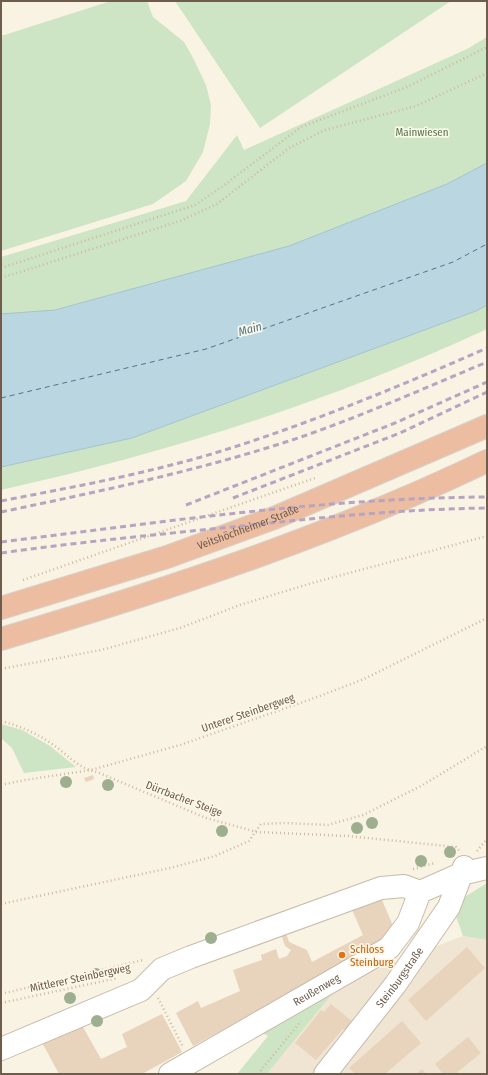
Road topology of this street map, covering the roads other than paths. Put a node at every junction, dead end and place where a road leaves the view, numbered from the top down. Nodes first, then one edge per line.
1 (487, 426) edge
2 (487, 461) edge
3 (1, 608) edge
4 (1, 639) edge
5 (473, 863) edge
6 (420, 892) junction
7 (1, 1049) edge
8 (170, 1074) edge
9 (325, 1074) edge

1 - 3 highway, Veitshöchheimer Straße
2 - 4 highway
5 - 6 street
5 - 9 street, Steinburgstraße
6 - 7 street
6 - 8 street, Reußenweg

